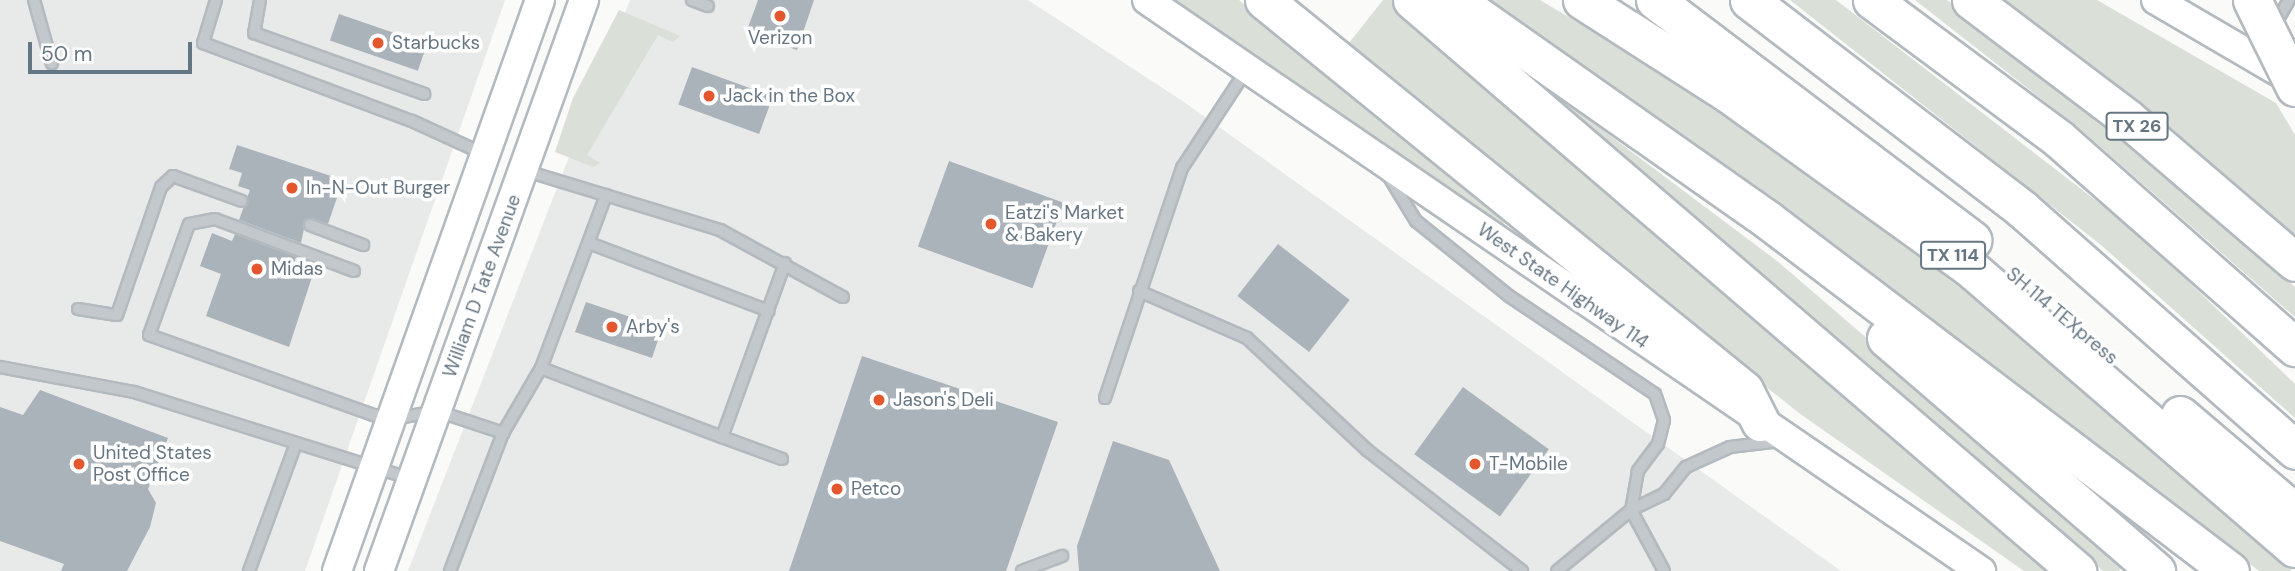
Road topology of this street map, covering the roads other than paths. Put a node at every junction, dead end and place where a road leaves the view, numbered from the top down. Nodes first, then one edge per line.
1 (34, 0) edge
2 (216, 0) edge
3 (260, 0) edge
4 (540, 0) edge
5 (584, 0) edge
6 (692, 0) edge
7 (1147, 0) edge
8 (1264, 0) edge
9 (1412, 0) edge
10 (1455, 0) edge
11 (1582, 0) edge
12 (1655, 0) edge
13 (1749, 0) edge
14 (1872, 0) edge
15 (1970, 0) edge
16 (2157, 0) edge
17 (2252, 0) edge
18 (2289, 0) edge
19 (708, 6) dead end
20 (2256, 57) junction
21 (52, 64) dead end
22 (1245, 72) junction
23 (2295, 81) edge
24 (2295, 87) edge
25 (424, 94) dead end
26 (487, 156) junction
27 (1378, 159) junction
28 (524, 170) junction
29 (606, 195) junction
30 (242, 201) dead end
31 (310, 225) dead end
32 (589, 243) junction
33 (363, 245) dead end
34 (1804, 247) junction
35 (2295, 262) edge
36 (785, 263) junction
37 (354, 271) dead end
38 (1139, 291) junction
39 (843, 297) dead end
40 (78, 309) dead end
41 (769, 311) junction
42 (2295, 346) edge
43 (0, 367) edge
44 (541, 368) junction
45 (1105, 398) dead end
46 (438, 411) junction
47 (393, 419) junction
48 (1774, 432) junction
49 (503, 433) junction
50 (722, 437) junction
51 (296, 443) junction
52 (2295, 450) edge
53 (782, 459) dead end
54 (374, 466) junction
55 (412, 479) junction
56 (1631, 510) junction
57 (2295, 513) edge
58 (2295, 548) edge
59 (1062, 556) dead end
60 (249, 571) edge
61 (337, 571) edge
62 (379, 571) edge
63 (450, 571) edge
64 (1022, 571) edge
65 (1522, 571) edge
66 (1557, 571) edge
67 (1664, 571) edge
68 (1981, 571) edge
69 (2077, 571) edge
70 (2156, 571) edge
71 (2230, 571) edge

1 - 21 lane
2 - 26 lane
3 - 25 lane
4 - 26 main road, William D Tate Avenue
5 - 28 main road, William D Tate Avenue
6 - 19 lane
7 - 22 main road, West State Highway 114
8 - 48 highway
9 - 69 highway
10 - 34 highway
11 - 58 highway, TX 114
12 - 57 highway, SH 114 TEXpress
13 - 52 highway
14 - 42 highway
15 - 35 highway, TX 26
16 - 20 main road
17 - 24 highway, bridge
18 - 20 lane
20 - 23 main road
22 - 27 main road, West State Highway 114
22 - 38 lane
26 - 28 main road
26 - 47 main road, William D Tate Avenue
27 - 48 main road, West State Highway 114
27 - 56 lane
28 - 29 lane
28 - 46 main road, William D Tate Avenue
29 - 32 lane
29 - 36 lane
30 - 40 lane
31 - 33 lane
32 - 41 lane
32 - 44 lane
34 - 70 highway
34 - 71 highway
36 - 39 lane
36 - 41 lane
37 - 47 lane
38 - 45 lane
38 - 65 lane
41 - 50 lane
43 - 51 lane
44 - 49 lane
44 - 50 lane
46 - 47 lane
46 - 49 lane
46 - 55 main road, William D Tate Avenue
47 - 54 main road, William D Tate Avenue
48 - 56 lane
48 - 68 main road, West State Highway 114
49 - 63 lane
50 - 53 lane
51 - 54 lane
51 - 60 lane
54 - 55 lane
54 - 61 main road, William D Tate Avenue
55 - 62 main road, William D Tate Avenue
56 - 66 lane
56 - 67 lane
59 - 64 lane

